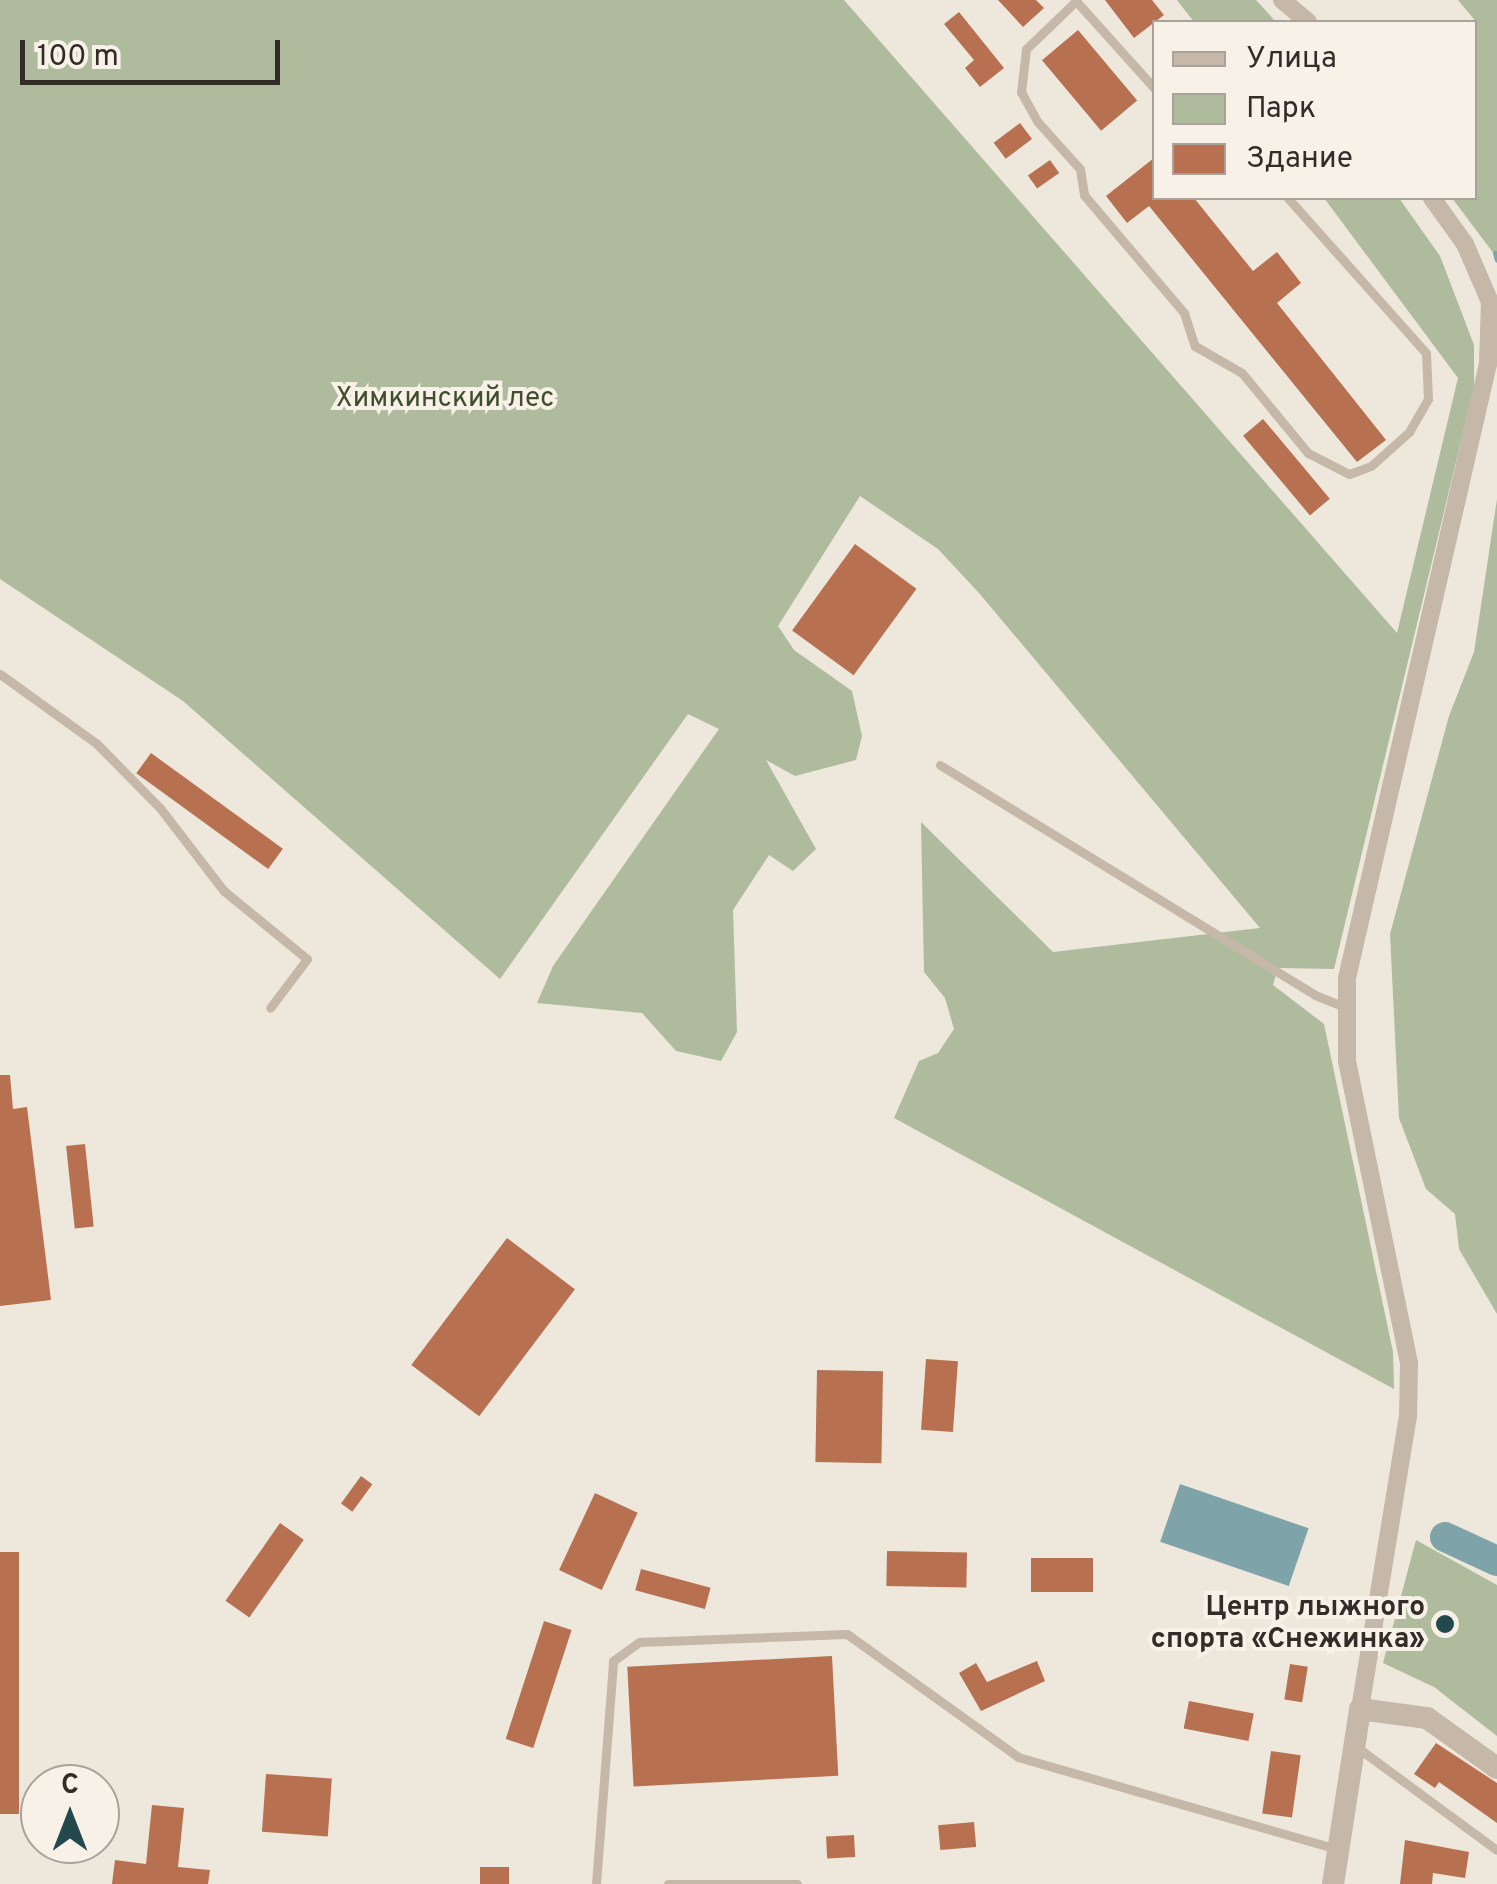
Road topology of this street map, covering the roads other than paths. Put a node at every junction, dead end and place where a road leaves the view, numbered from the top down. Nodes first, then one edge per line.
1 (1077, 0) edge
2 (1282, 0) edge
3 (1306, 20) edge
4 (1152, 86) edge
5 (1290, 200) edge
6 (1433, 200) edge
7 (0, 674) edge
8 (940, 765) dead end
9 (270, 1008) dead end
10 (1348, 1008) junction
11 (1360, 1708) junction
12 (1354, 1745) junction
13 (1497, 1768) edge
14 (1338, 1850) junction
15 (1497, 1850) edge
16 (596, 1884) edge
17 (668, 1884) edge
18 (796, 1884) edge
19 (1333, 1884) edge

1 - 4 lane
1 - 5 lane
2 - 3 street
6 - 10 street
7 - 9 lane
8 - 10 lane
10 - 11 street
11 - 12 street
11 - 13 street
12 - 14 street
12 - 15 lane
14 - 16 lane
14 - 19 street
17 - 18 lane

